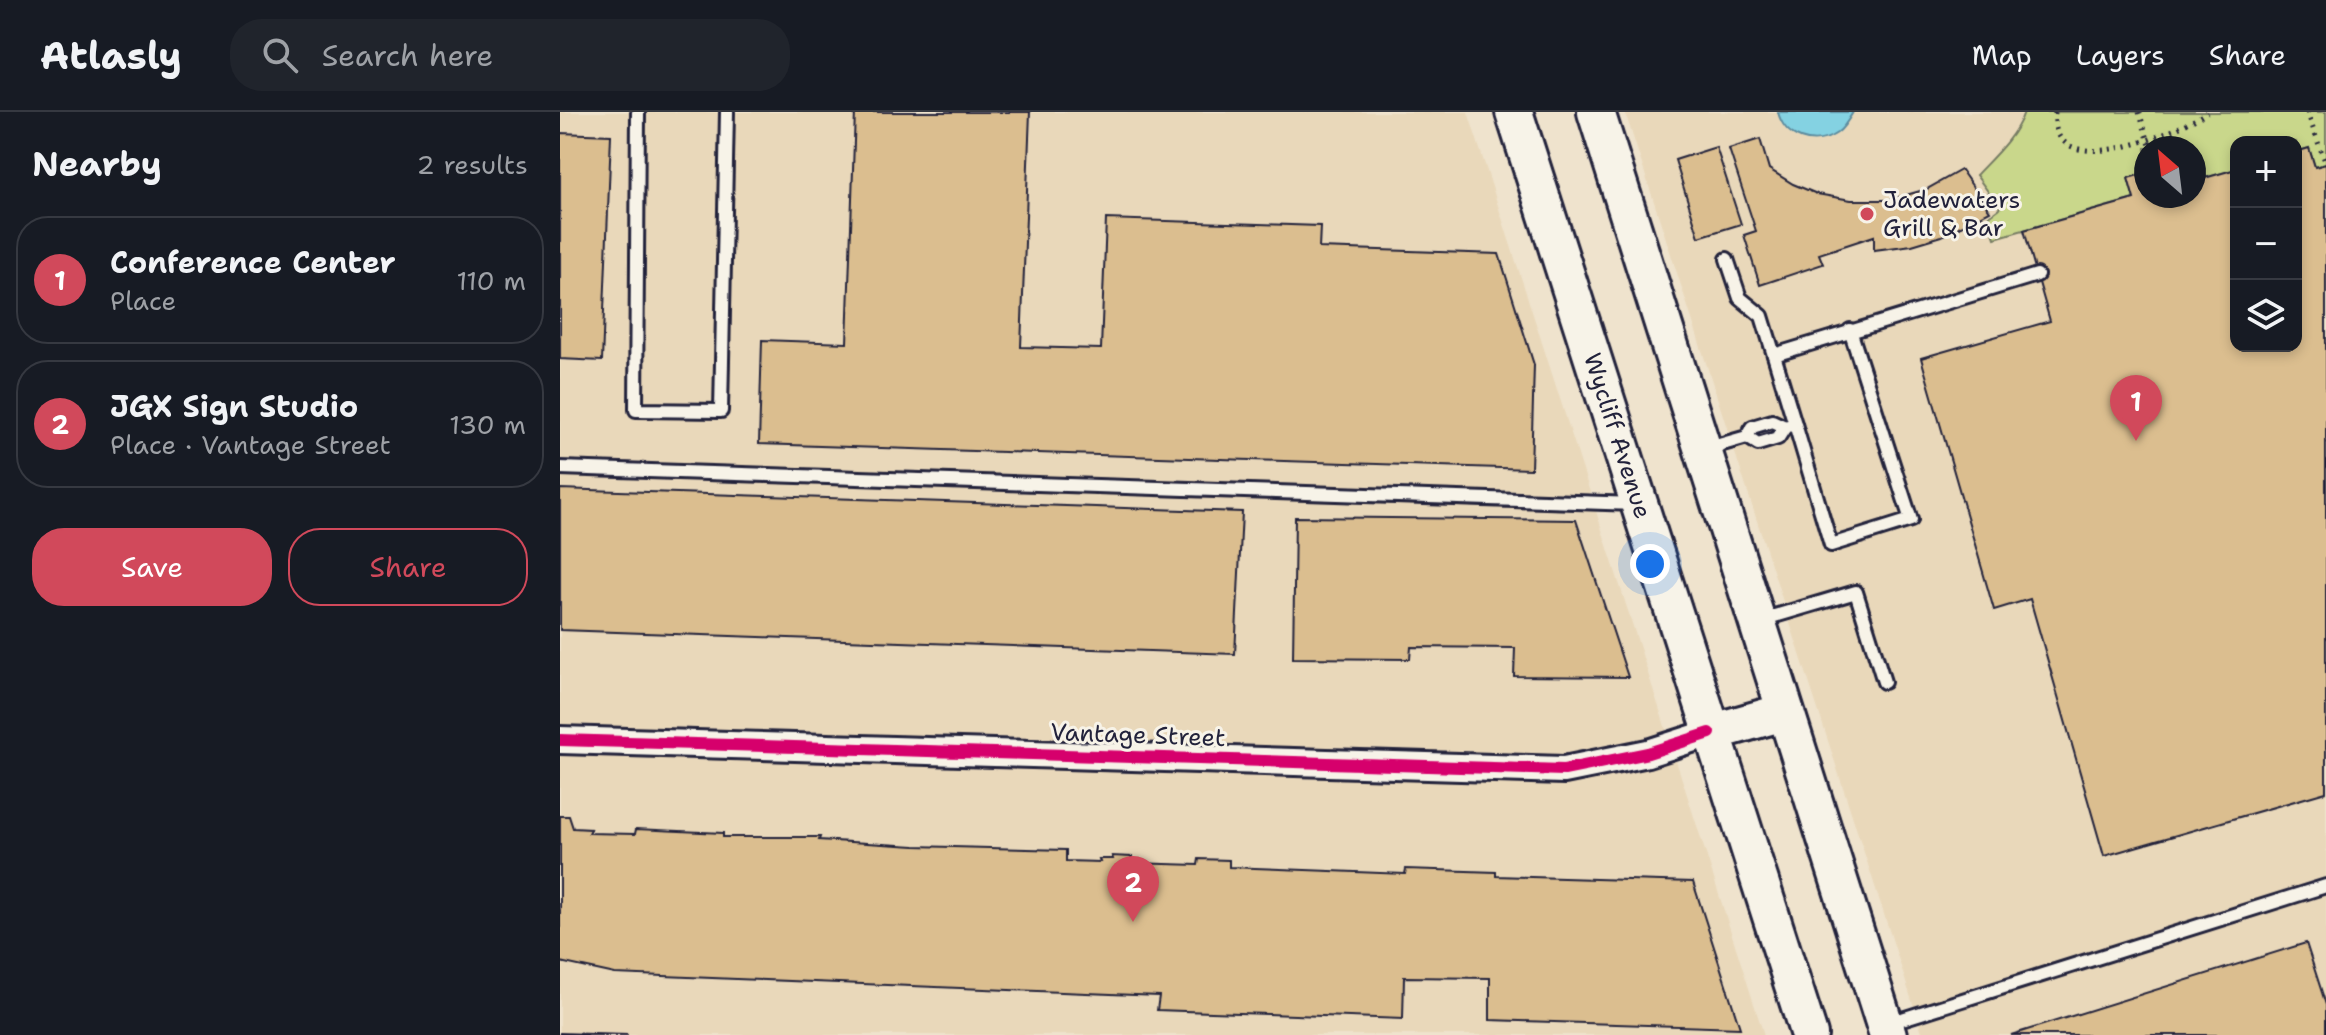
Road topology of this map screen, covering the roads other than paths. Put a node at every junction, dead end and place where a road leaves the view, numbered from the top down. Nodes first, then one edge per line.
1 (638, 112) edge
2 (727, 112) edge
3 (1514, 112) edge
4 (1596, 112) edge
5 (1727, 259) dead end
6 (2037, 275) dead end
7 (1850, 330) junction
8 (1774, 355) junction
9 (1790, 425) junction
10 (1702, 450) junction
11 (560, 468) edge
12 (1638, 504) junction
13 (1756, 622) junction
14 (1884, 682) dead end
15 (1784, 712) junction
16 (1710, 733) junction
17 (560, 740) edge
18 (2326, 886) edge
19 (1886, 1030) edge
20 (1809, 1035) edge

1 - 2 lane
3 - 12 main road, Wycliff Avenue
4 - 10 main road
5 - 8 lane
6 - 7 lane
7 - 8 lane
7 - 9 lane
8 - 9 lane
9 - 10 lane
10 - 13 main road
11 - 12 lane
12 - 16 main road, Wycliff Avenue
13 - 14 lane
13 - 15 main road
15 - 16 main road
15 - 19 main road
16 - 17 street, Vantage Street
16 - 20 main road, Wycliff Avenue
18 - 19 lane

